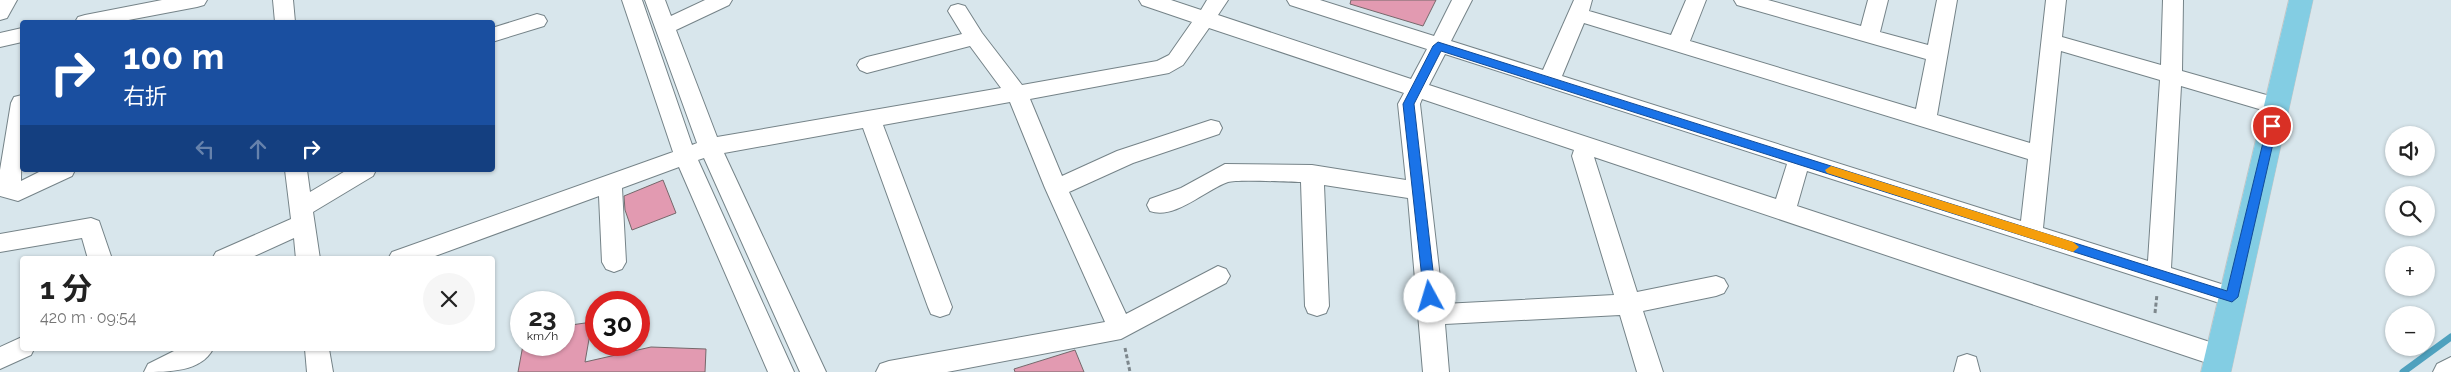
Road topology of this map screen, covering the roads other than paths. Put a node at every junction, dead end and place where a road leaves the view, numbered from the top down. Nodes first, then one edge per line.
1 (7, 0) edge
2 (197, 0) edge
3 (283, 0) edge
4 (632, 0) edge
5 (655, 0) edge
6 (722, 0) edge
7 (1149, 0) edge
8 (1297, 0) edge
9 (1462, 0) edge
10 (1696, 0) edge
11 (1878, 0) edge
12 (1947, 0) edge
13 (2056, 0) edge
14 (2173, 0) edge
15 (2301, 0) edge
16 (1755, 2) edge
17 (1580, 7) edge
18 (1212, 9) edge
19 (958, 12) dead end
20 (0, 13) edge
21 (95, 20) edge
22 (285, 20) edge
23 (537, 21) dead end
24 (665, 27) junction
25 (495, 34) edge
26 (20, 35) edge
27 (1869, 35) junction
28 (975, 38) junction
29 (0, 40) edge
30 (2052, 41) junction
31 (1678, 44) junction
32 (1438, 46) junction
33 (1937, 54) junction
34 (867, 65) dead end
35 (2171, 74) junction
36 (1549, 81) junction
37 (1416, 89) junction
38 (1017, 94) junction
39 (2276, 106) junction
40 (20, 115) edge
41 (870, 119) junction
42 (1924, 119) junction
43 (1211, 128) dead end
44 (1586, 145) junction
45 (710, 147) junction
46 (2040, 154) junction
47 (685, 156) junction
48 (1800, 160) junction
49 (60, 172) edge
50 (296, 172) edge
51 (362, 172) edge
52 (1312, 174) junction
53 (610, 183) junction
54 (1056, 188) junction
55 (1418, 191) junction
56 (1158, 205) dead end
57 (1784, 211) junction
58 (302, 216) junction
59 (2031, 233) junction
60 (0, 243) edge
61 (99, 256) edge
62 (229, 256) edge
63 (308, 256) edge
64 (408, 256) edge
65 (614, 262) dead end
66 (2159, 275) junction
67 (1218, 276) dead end
68 (1716, 286) dead end
69 (2232, 297) junction
70 (1629, 304) junction
71 (1317, 306) dead end
72 (940, 307) dead end
73 (1432, 315) junction
74 (1121, 329) junction
75 (20, 349) edge
76 (197, 351) edge
77 (318, 351) edge
78 (0, 358) edge
79 (2217, 364) edge
80 (2451, 368) edge
81 (157, 372) edge
82 (320, 372) edge
83 (782, 372) edge
84 (813, 372) edge
85 (889, 372) edge
86 (1436, 372) edge
87 (1650, 372) edge
88 (2446, 372) edge

1 - 20 street
2 - 21 street
3 - 22 street
4 - 47 street
5 - 24 street
6 - 24 street
7 - 18 street
8 - 32 street
9 - 32 street
10 - 31 street
11 - 27 street
12 - 33 street
13 - 30 street
14 - 35 street
15 - 39 main road
16 - 27 street
17 - 31 street
17 - 36 street
18 - 37 street
18 - 38 street
19 - 28 street
23 - 25 street
24 - 45 street
26 - 29 street
27 - 33 street
28 - 34 street
28 - 38 street
30 - 35 street
30 - 46 street
31 - 42 street
32 - 36 street
32 - 37 street
33 - 42 street
35 - 39 street
35 - 66 street
36 - 48 street
37 - 44 street
37 - 55 street
38 - 41 street
38 - 54 street
39 - 69 main road
40 - 49 street
41 - 45 street
41 - 72 street
42 - 46 street
43 - 54 street
44 - 57 street
44 - 70 street
45 - 47 street
45 - 84 street
46 - 59 street
47 - 53 street
47 - 83 street
48 - 57 street
48 - 59 street
50 - 58 street
51 - 58 street
52 - 55 street
52 - 56 street
52 - 71 street
53 - 64 street
53 - 65 street
54 - 74 street
55 - 73 street
57 - 79 street
58 - 62 street
58 - 63 street
59 - 66 street
60 - 61 street
66 - 69 street
67 - 74 street
68 - 70 street
69 - 79 main road
70 - 73 street
70 - 87 street
73 - 86 street
74 - 85 street
75 - 78 street
76 - 81 street
77 - 82 street
80 - 88 street

